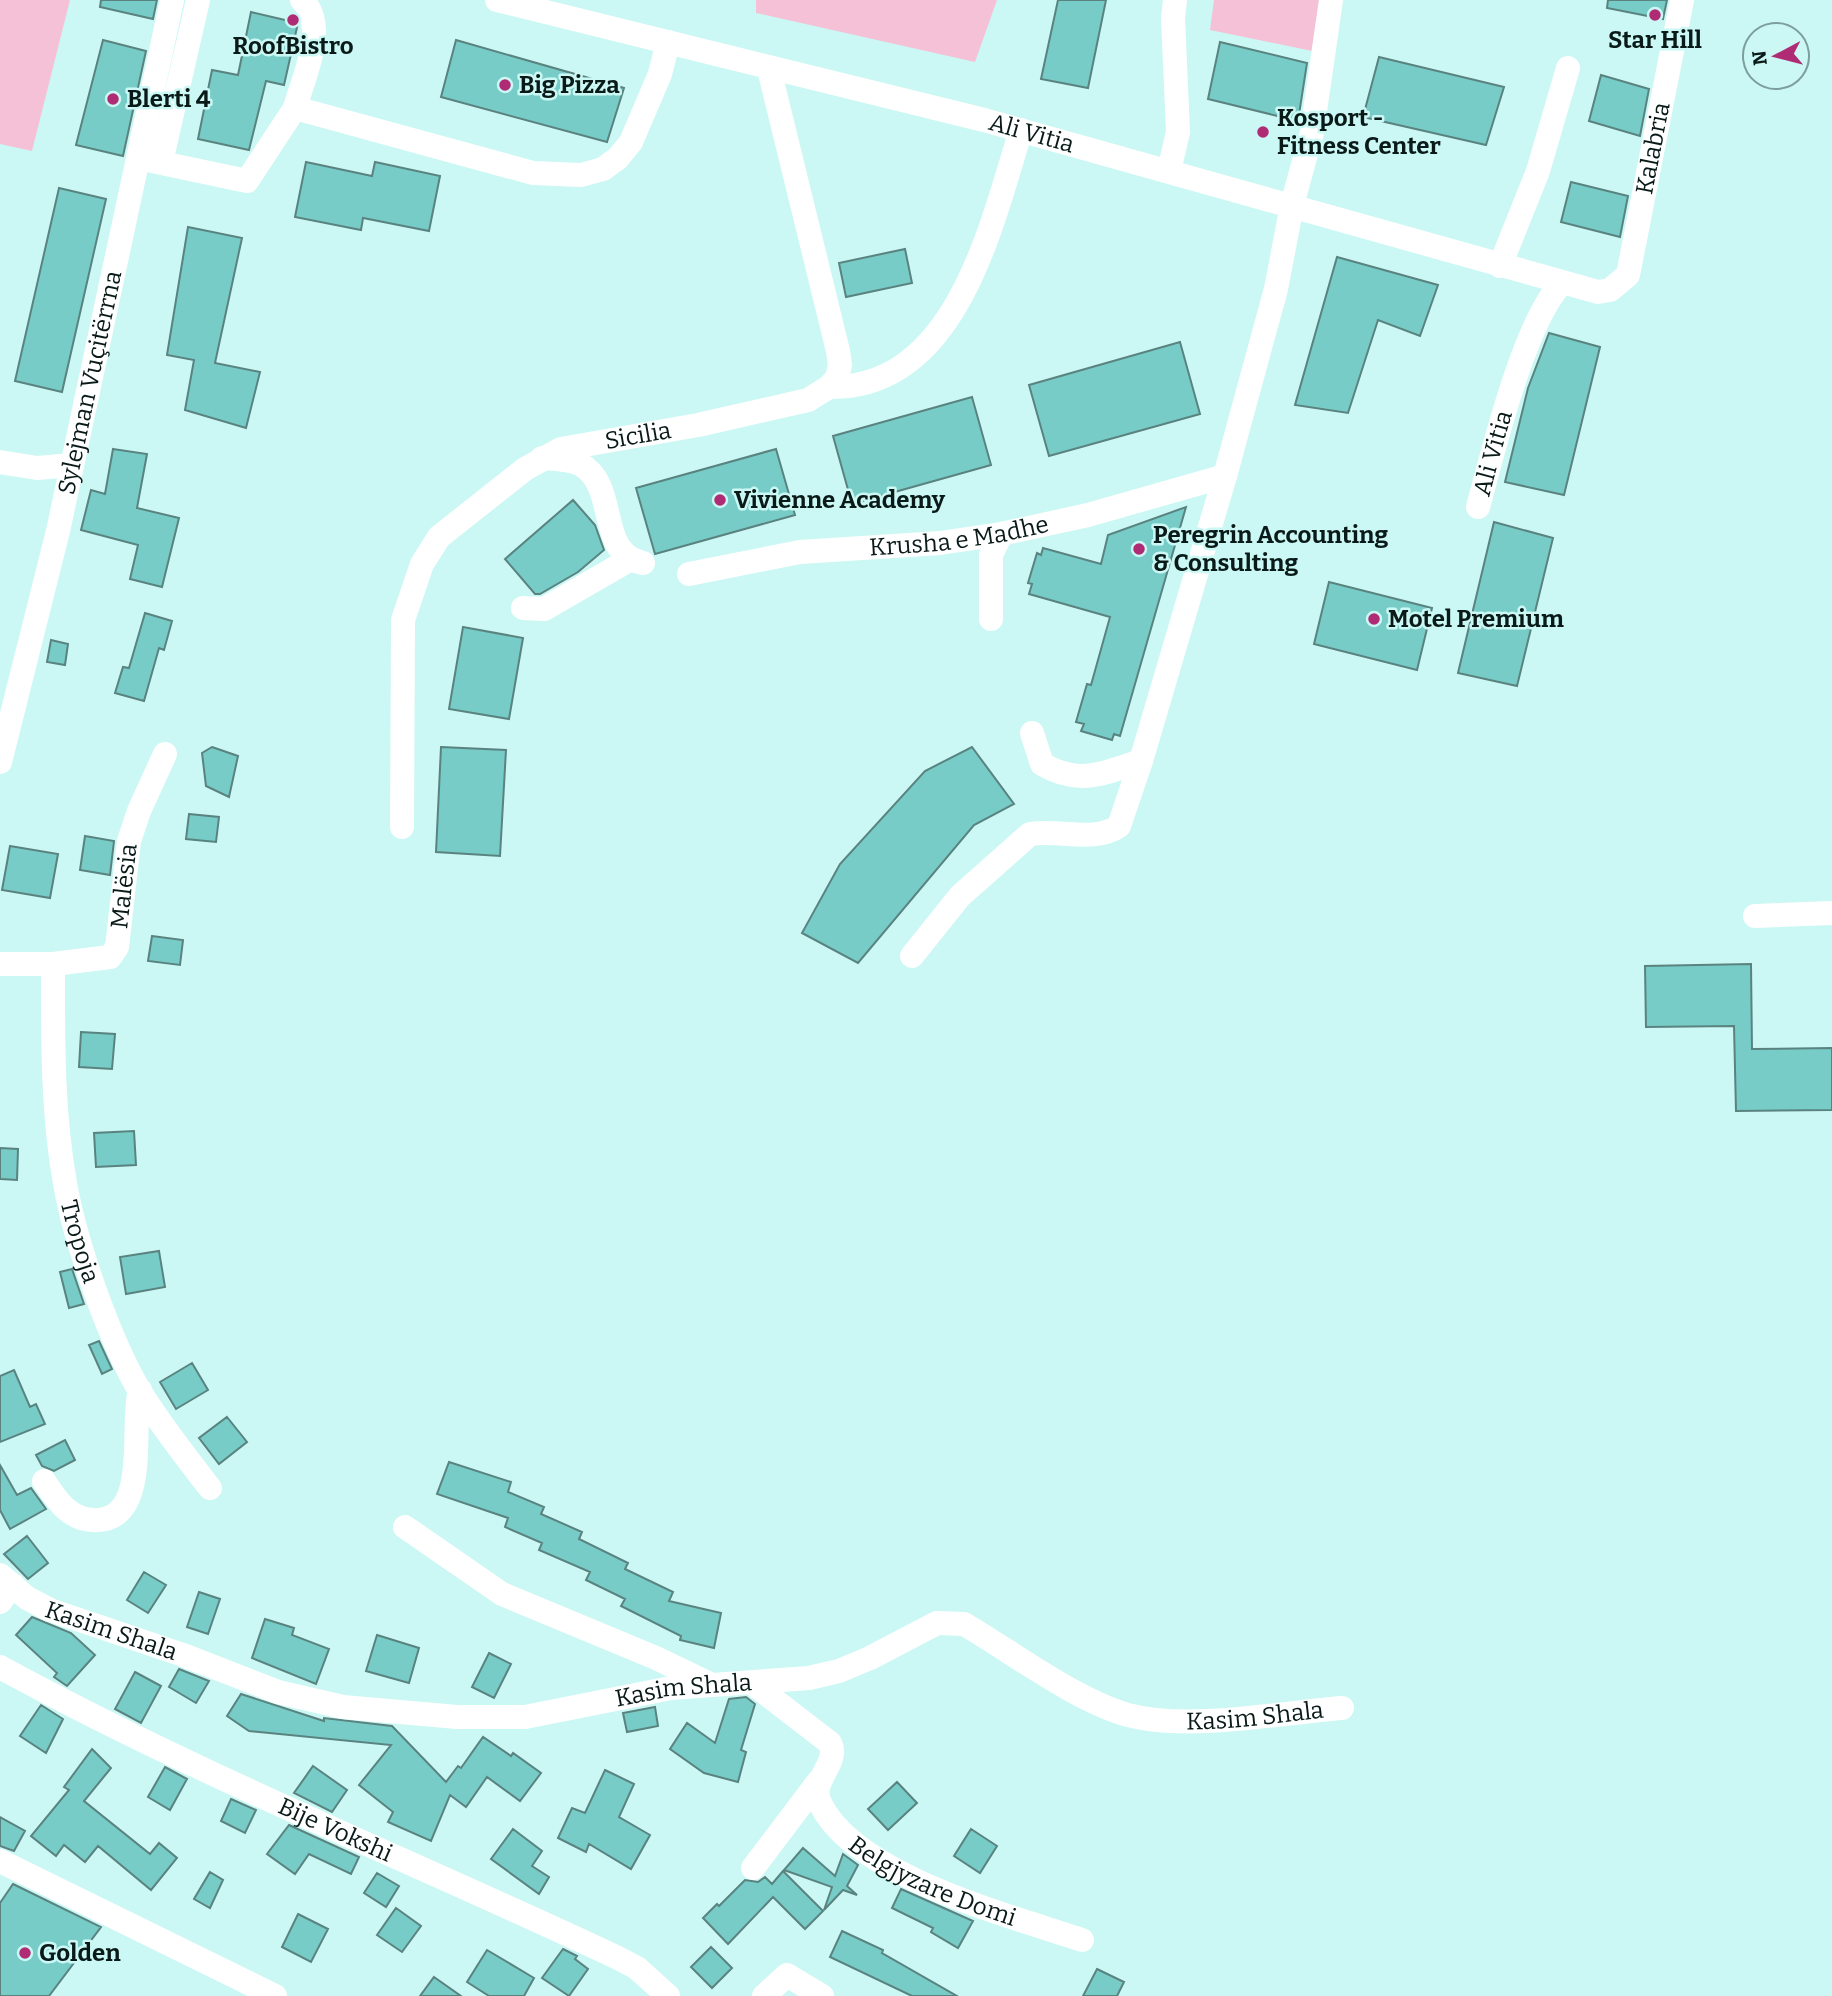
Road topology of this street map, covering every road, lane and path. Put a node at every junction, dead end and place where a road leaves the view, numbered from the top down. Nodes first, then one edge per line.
1 (172, 0) edge
2 (198, 0) edge
3 (302, 0) edge
4 (497, 0) edge
5 (1175, 0) edge
6 (1331, 0) edge
7 (1682, 0) edge
8 (165, 32) junction
9 (189, 37) junction
10 (668, 42) junction
11 (1568, 68) dead end
12 (769, 69) junction
13 (295, 108) junction
14 (1021, 130) junction
15 (149, 160) junction
16 (1169, 171) junction
17 (1292, 205) junction
18 (1500, 266) junction
19 (1561, 284) junction
20 (1610, 290) joint
21 (829, 387) junction
22 (541, 458) junction
23 (0, 462) edge
24 (72, 465) junction
25 (1225, 476) junction
26 (1478, 507) dead end
27 (1001, 534) junction
28 (689, 574) dead end
29 (523, 608) dead end
30 (991, 619) dead end
31 (1032, 733) dead end
32 (166, 754) dead end
33 (1141, 761) junction
34 (0, 762) edge
35 (402, 827) dead end
36 (1832, 913) edge
37 (1755, 916) dead end
38 (912, 956) dead end
39 (0, 964) edge
40 (54, 964) junction
41 (140, 1390) junction
42 (44, 1481) dead end
43 (210, 1488) dead end
44 (405, 1527) dead end
45 (4, 1587) edge
46 (0, 1667) edge
47 (708, 1683) junction
48 (752, 1683) junction
49 (1342, 1708) dead end
50 (818, 1782) junction
51 (0, 1861) edge
52 (753, 1868) dead end
53 (1082, 1940) dead end
54 (275, 1996) edge
55 (668, 1996) edge
56 (764, 1996) edge
57 (822, 1996) edge

1 - 8 street, Sylejman Vuçitërrna
2 - 9 street
3 - 13 street
4 - 10 street, Ali Vitia
5 - 16 street
6 - 17 street
7 - 20 street, Kalabria
8 - 9 street
8 - 15 street, Sylejman Vuçitërrna
9 - 15 street
10 - 12 street, Ali Vitia
10 - 13 street
11 - 18 street
12 - 14 street, Ali Vitia
12 - 21 street
13 - 15 street
14 - 16 street, Ali Vitia
14 - 21 street
15 - 24 street, Sylejman Vuçitërrna
16 - 17 street, Ali Vitia
17 - 18 street, Ali Vitia
17 - 25 street
18 - 19 street, Ali Vitia
19 - 20 street, Ali Vitia
19 - 26 street, Ali Vitia
21 - 22 street, Sicilia
22 - 29 street
22 - 35 street, Sicilia
23 - 24 street
24 - 34 street, Sylejman Vuçitërrna
25 - 27 street, Krusha e Madhe
25 - 33 street
27 - 28 street, Krusha e Madhe
27 - 30 street
31 - 33 street
32 - 40 street, Malësia
33 - 38 street
36 - 37 street
39 - 40 street, Malësia
40 - 41 street, Tropoja
41 - 42 street
41 - 43 street, Tropoja
44 - 47 street
45 - 47 street, Kasim Shala
46 - 55 street, Bije Vokshi
47 - 48 street, Kasim Shala
48 - 49 street, Kasim Shala
48 - 50 street
50 - 52 street
50 - 53 street, Belgjyzare Domi
51 - 54 street
56 - 57 street

